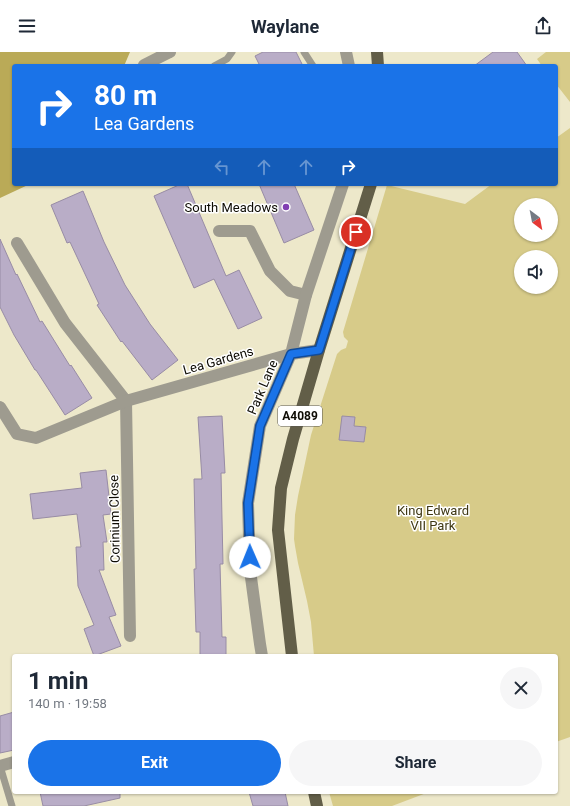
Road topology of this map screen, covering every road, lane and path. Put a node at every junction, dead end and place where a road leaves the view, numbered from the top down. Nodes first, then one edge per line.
1 (170, 52) edge
2 (232, 52) edge
3 (304, 52) edge
4 (346, 52) edge
5 (377, 52) edge
6 (146, 64) edge
7 (217, 64) edge
8 (312, 64) edge
9 (349, 64) edge
10 (378, 64) edge
11 (342, 186) edge
12 (370, 186) edge
13 (219, 231) dead end
14 (17, 243) dead end
15 (306, 296) junction
16 (319, 350) junction
17 (291, 354) junction
18 (126, 401) junction
19 (0, 407) edge
20 (130, 636) dead end
21 (262, 654) edge
22 (292, 654) edge
23 (12, 763) edge
24 (0, 766) edge
25 (314, 794) edge
26 (12, 806) edge
27 (317, 806) edge

1 - 6 street
2 - 7 lane
3 - 8 lane
4 - 9 street
5 - 10 main road
11 - 15 street, Park Lane
12 - 16 main road, A4089
13 - 15 street
14 - 18 street
15 - 17 street, Park Lane
16 - 17 street, Lea Gardens
16 - 22 main road, A4089
17 - 18 street, Lea Gardens
17 - 21 street, Park Lane
18 - 19 street, Lea Gardens
18 - 20 street, Corinium Close
23 - 24 street
24 - 26 lane
25 - 27 main road

